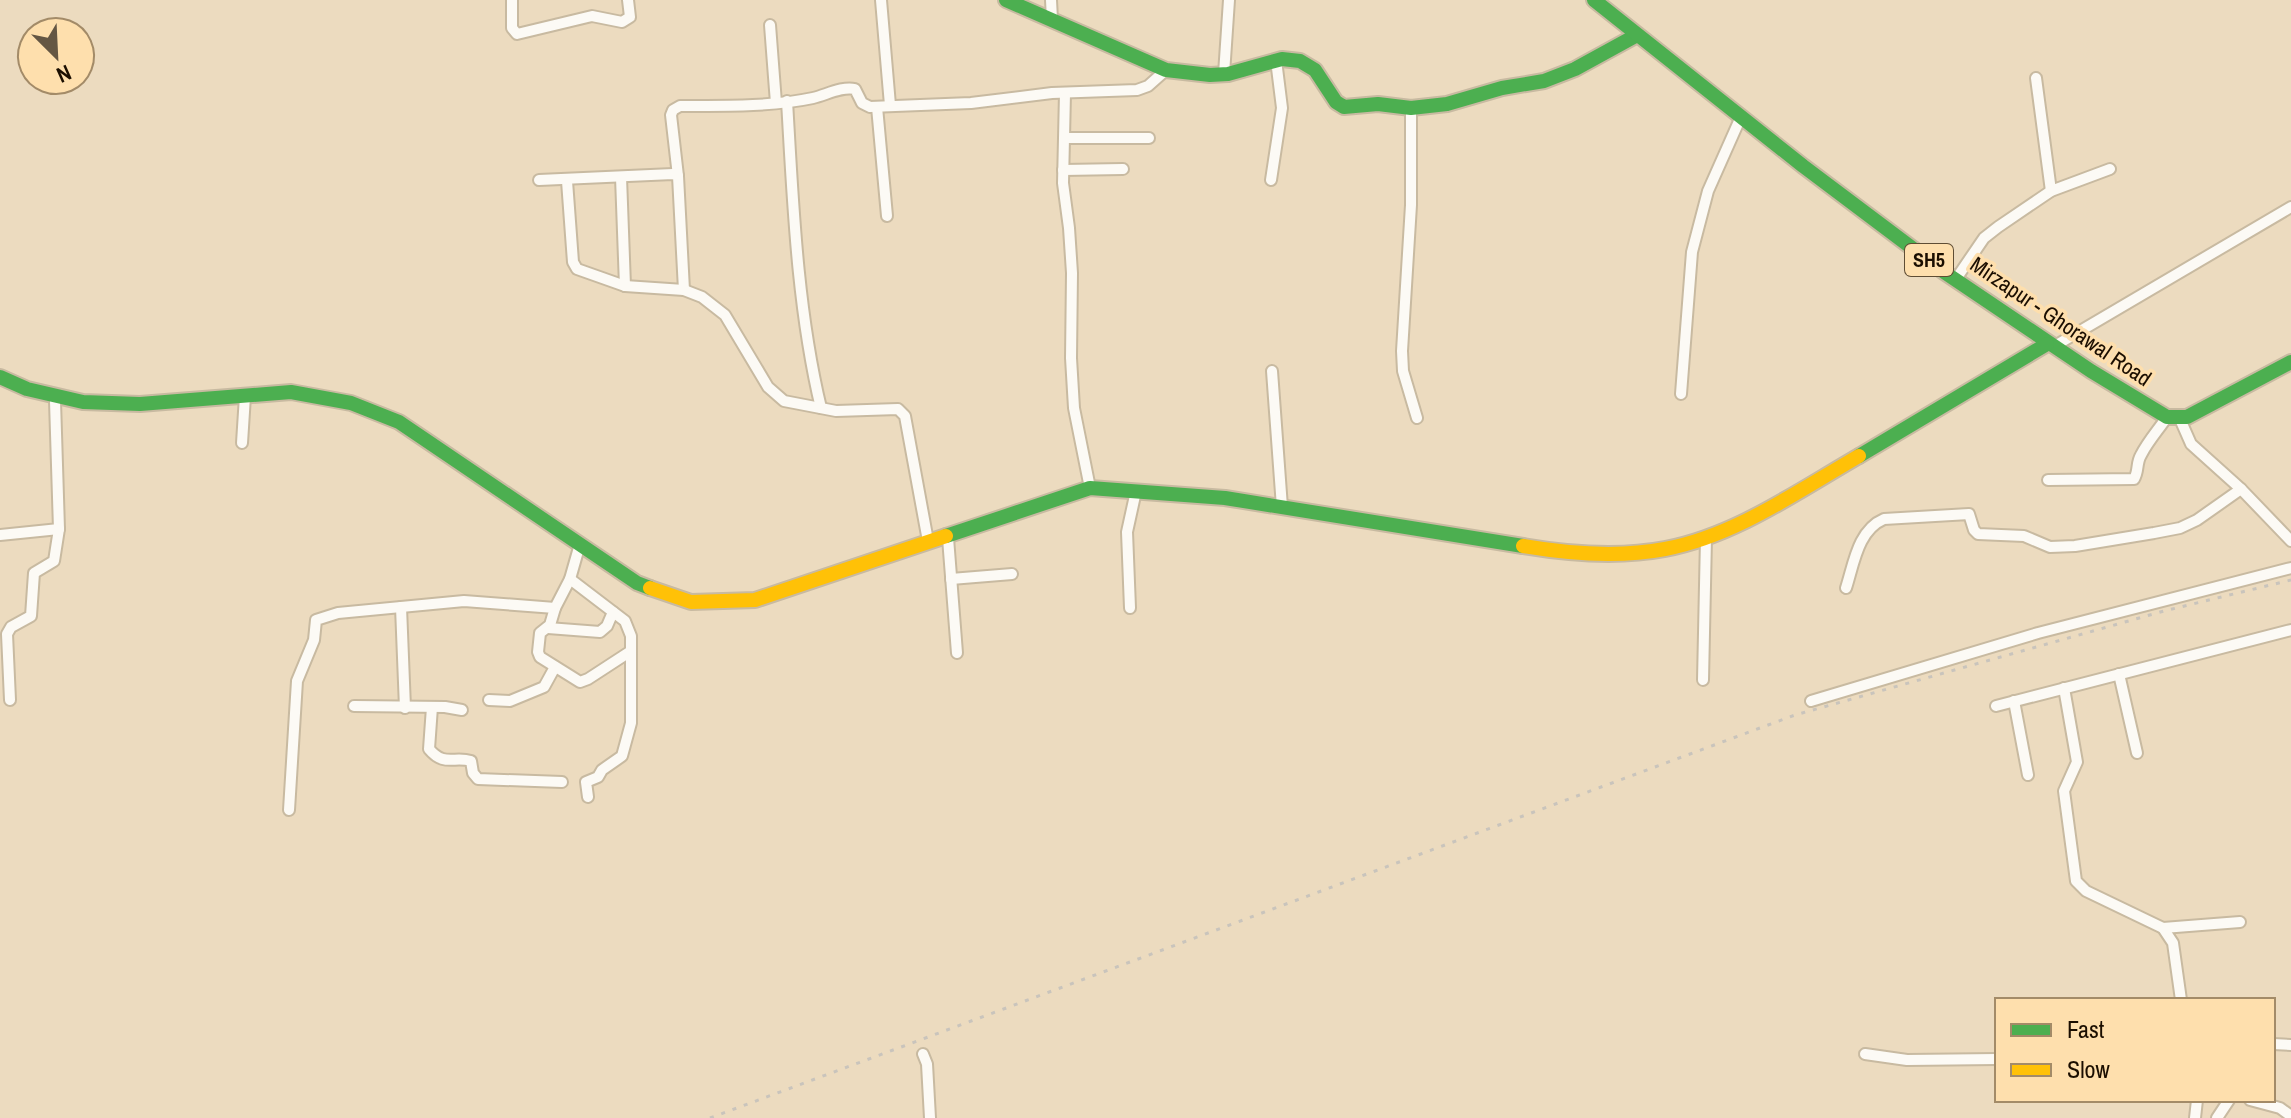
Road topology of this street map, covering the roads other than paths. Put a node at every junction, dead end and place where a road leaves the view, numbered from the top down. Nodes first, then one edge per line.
1 (512, 0) edge
2 (628, 0) edge
3 (881, 0) edge
4 (1006, 0) edge
5 (1051, 0) edge
6 (1229, 0) edge
7 (1594, 0) edge
8 (1052, 19) junction
9 (770, 25) dead end
10 (1637, 35) junction
11 (1276, 60) junction
12 (1166, 70) junction
13 (1224, 74) junction
14 (2036, 78) dead end
15 (1065, 93) junction
16 (782, 102) junction
17 (890, 105) junction
18 (877, 107) junction
19 (1411, 108) junction
20 (1740, 119) junction
21 (1065, 138) junction
22 (1149, 138) dead end
23 (1123, 169) dead end
24 (2110, 169) dead end
25 (1063, 170) junction
26 (678, 176) junction
27 (621, 177) junction
28 (539, 180) dead end
29 (1271, 180) dead end
30 (567, 181) junction
31 (2051, 191) junction
32 (2291, 207) edge
33 (887, 216) dead end
34 (1956, 279) junction
35 (625, 286) junction
36 (684, 290) junction
37 (2050, 345) junction
38 (2291, 362) edge
39 (1272, 371) dead end
40 (0, 377) edge
41 (1681, 394) dead end
42 (245, 396) junction
43 (55, 401) junction
44 (821, 408) junction
45 (1417, 418) dead end
46 (2174, 418) junction
47 (242, 443) dead end
48 (2048, 480) dead end
49 (1090, 488) junction
50 (2241, 489) junction
51 (1136, 493) junction
52 (1282, 507) junction
53 (59, 529) junction
54 (0, 535) edge
55 (948, 539) junction
56 (928, 541) junction
57 (2291, 541) edge
58 (580, 544) junction
59 (1706, 544) junction
60 (2291, 568) edge
61 (1012, 574) dead end
62 (570, 579) junction
63 (951, 579) junction
64 (1846, 588) dead end
65 (401, 607) junction
66 (555, 608) junction
67 (1130, 608) dead end
68 (613, 612) junction
69 (548, 628) junction
70 (2291, 630) edge
71 (631, 651) junction
72 (957, 653) dead end
73 (555, 667) junction
74 (2119, 674) junction
75 (1703, 680) dead end
76 (2064, 688) junction
77 (10, 700) dead end
78 (489, 700) dead end
79 (1811, 701) dead end
80 (2014, 701) junction
81 (354, 706) dead end
82 (1996, 706) dead end
83 (432, 707) junction
84 (405, 708) junction
85 (462, 710) dead end
86 (2137, 753) dead end
87 (2028, 775) dead end
88 (562, 782) dead end
89 (588, 797) dead end
90 (289, 810) dead end
91 (2240, 922) dead end
92 (2163, 928) junction
93 (2181, 998) edge
94 (923, 1054) dead end
95 (1865, 1054) dead end
96 (1995, 1059) edge
97 (2258, 1102) edge
98 (2291, 1116) edge
99 (930, 1118) edge

1 - 2 street
3 - 17 street
4 - 8 street
5 - 8 street
6 - 13 street
7 - 10 street, Mirzapur - Ghorawal Road / SH5
8 - 12 street
9 - 16 street
10 - 19 street
10 - 20 street, Mirzapur - Ghorawal Road / SH5
11 - 13 street
11 - 19 street
11 - 29 street
12 - 13 street
12 - 15 street
14 - 31 street
15 - 17 street
15 - 21 street
16 - 18 street
16 - 26 street
16 - 44 street
17 - 18 street
18 - 33 street
19 - 45 street
20 - 34 street, Mirzapur - Ghorawal Road / SH5
20 - 41 street
21 - 22 street
21 - 25 street
23 - 25 street
24 - 31 street
25 - 49 street
26 - 27 street
26 - 36 street
27 - 30 street
27 - 35 street
28 - 30 street
30 - 35 street
31 - 34 street
32 - 37 street
34 - 37 street, Mirzapur - Ghorawal Road / SH5
35 - 36 street
36 - 44 street
37 - 46 street, Mirzapur - Ghorawal Road / SH5
37 - 59 street
38 - 46 street
39 - 52 street
40 - 43 street
42 - 43 street
42 - 47 street
42 - 58 street
43 - 53 street
44 - 56 street
46 - 48 street
46 - 50 street
49 - 51 street
49 - 55 street
50 - 57 street
50 - 64 street
51 - 52 street
51 - 67 street
52 - 59 street
53 - 54 street
53 - 77 street
55 - 56 street
55 - 63 street
56 - 58 street
58 - 62 street
59 - 75 street
60 - 79 street
61 - 63 street
62 - 66 street
62 - 68 street
63 - 72 street
65 - 66 street
65 - 84 street
65 - 90 street
66 - 69 street
68 - 69 street
68 - 71 street
69 - 73 street
70 - 74 street
71 - 73 street
71 - 89 street
73 - 78 street
74 - 76 street
74 - 86 street
76 - 80 street
76 - 92 street
80 - 82 street
80 - 87 street
81 - 84 street
83 - 84 street
83 - 85 street
83 - 88 street
91 - 92 street
92 - 93 street
94 - 99 street
95 - 96 street
97 - 98 street

